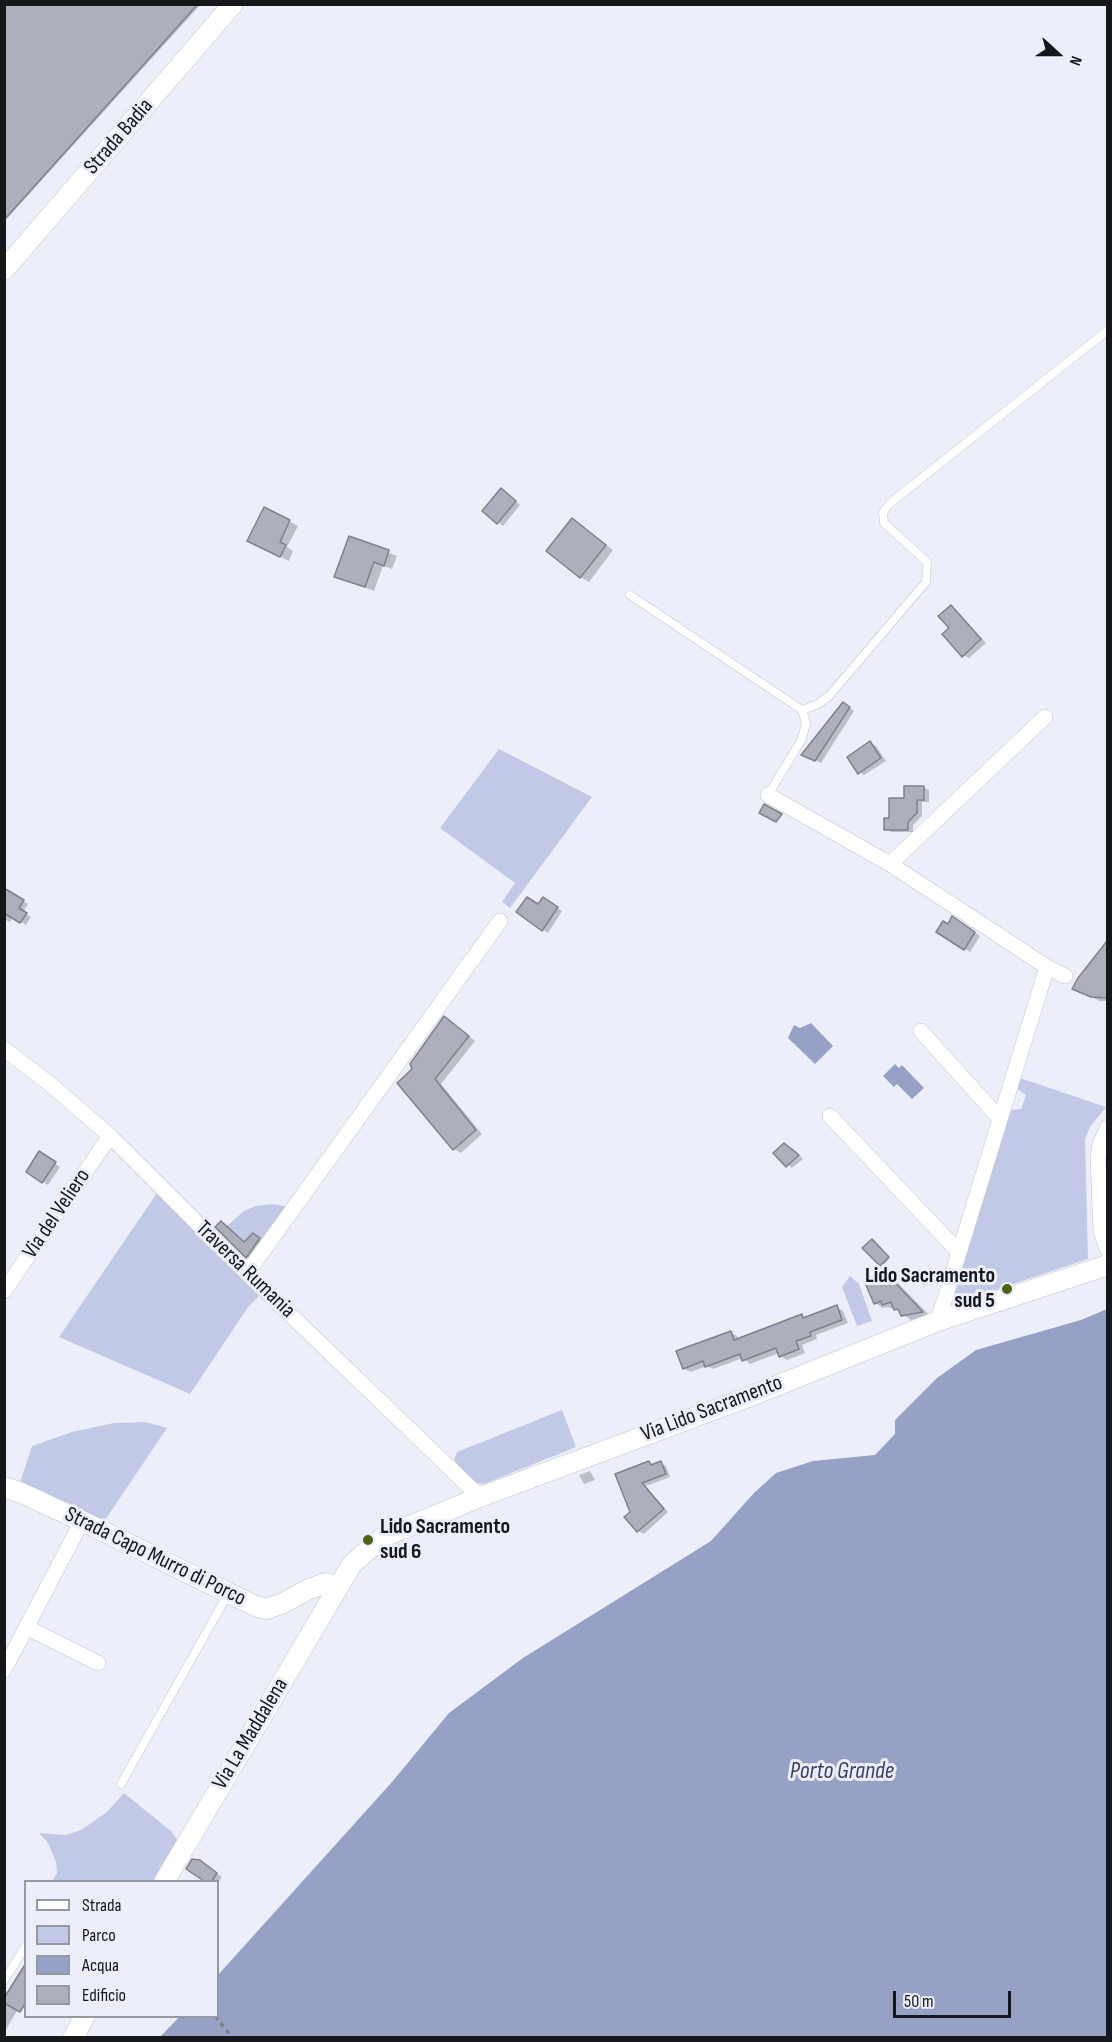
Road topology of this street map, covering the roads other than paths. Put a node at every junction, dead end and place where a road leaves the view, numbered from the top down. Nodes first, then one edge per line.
1 (233, 4) edge
2 (4, 270) edge
3 (1107, 330) edge
4 (630, 595) dead end
5 (802, 710) junction
6 (1045, 717) dead end
7 (768, 795) joint
8 (890, 864) junction
9 (500, 921) dead end
10 (1047, 968) junction
11 (1065, 976) dead end
12 (921, 1031) dead end
13 (4, 1049) edge
14 (830, 1116) dead end
15 (999, 1118) junction
16 (1107, 1127) edge
17 (110, 1136) junction
18 (958, 1251) junction
19 (1107, 1251) edge
20 (1107, 1264) edge
21 (247, 1273) junction
22 (4, 1291) edge
23 (938, 1321) junction
24 (4, 1487) edge
25 (480, 1497) junction
26 (82, 1521) junction
27 (338, 1587) junction
28 (228, 1594) junction
29 (26, 1627) junction
30 (99, 1663) dead end
31 (4, 1670) edge
32 (121, 1784) dead end
33 (165, 1880) edge
34 (24, 1948) edge
35 (4, 1981) edge
36 (84, 2018) edge
37 (73, 2037) edge

1 - 2 street, Strada Badia
3 - 5 lane
4 - 5 lane
5 - 7 lane
6 - 8 street
7 - 8 street
8 - 10 street
9 - 21 street
10 - 11 street
10 - 15 street
12 - 15 street
13 - 17 street, Traversa Rumania
14 - 18 street
15 - 18 street
16 - 19 street
17 - 21 street, Traversa Rumania
17 - 22 street, Via del Veliero
18 - 23 street
20 - 23 street, Via Lido Sacramento
21 - 25 street, Traversa Rumania
23 - 25 street, Via Lido Sacramento
24 - 26 street, Strada Capo Murro di Porco
25 - 27 street, Via Lido Sacramento
26 - 28 street, Strada Capo Murro di Porco
26 - 29 street
27 - 28 street, Strada Capo Murro di Porco
27 - 33 street, Via La Maddalena
28 - 32 lane
29 - 30 street
29 - 31 street
34 - 35 lane
36 - 37 street

